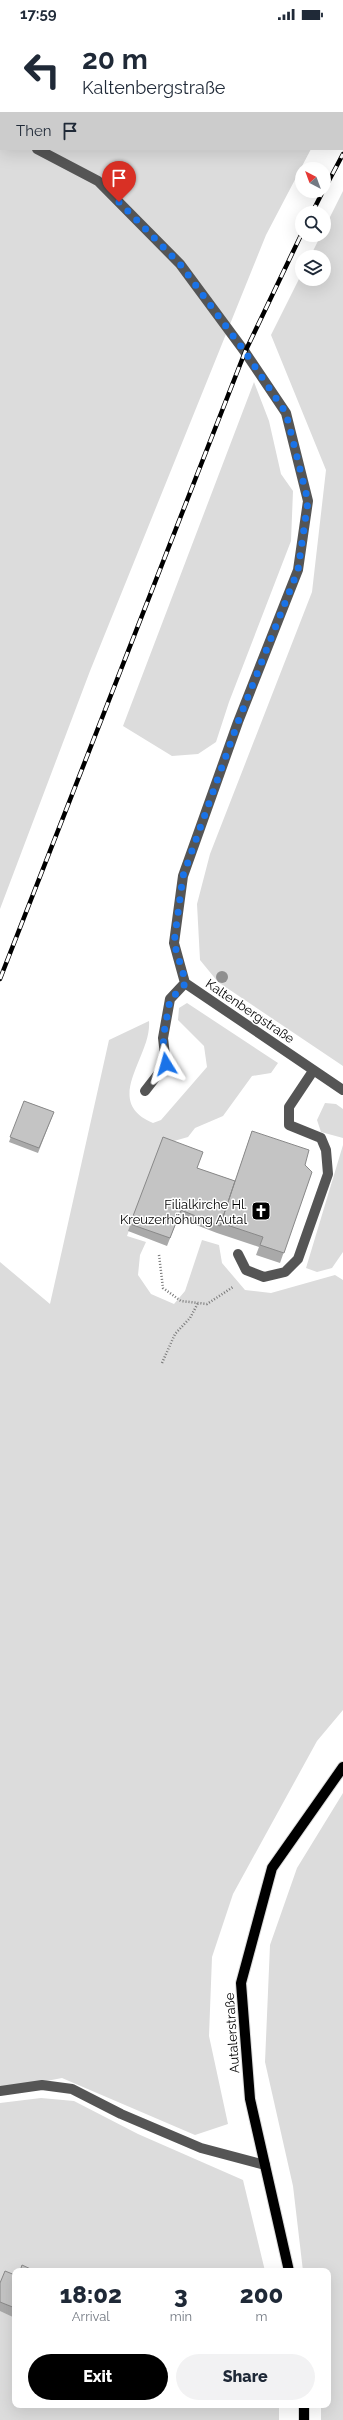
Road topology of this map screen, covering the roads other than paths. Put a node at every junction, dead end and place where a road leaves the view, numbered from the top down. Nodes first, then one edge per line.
1 (39, 150) edge
2 (186, 983) junction
3 (313, 1071) junction
4 (343, 1090) edge
5 (144, 1091) dead end
6 (238, 1254) dead end
7 (343, 1767) edge
8 (0, 2091) edge
9 (265, 2165) junction
10 (288, 2268) edge
11 (304, 2408) edge
12 (304, 2420) edge

1 - 2 street, Kaltenbergstraße
2 - 3 street, Kaltenbergstraße
2 - 5 street
3 - 4 street, Kaltenbergstraße
3 - 6 street
7 - 9 main road, Autalerstraße
8 - 9 street
9 - 10 main road, Autalerstraße
11 - 12 main road

